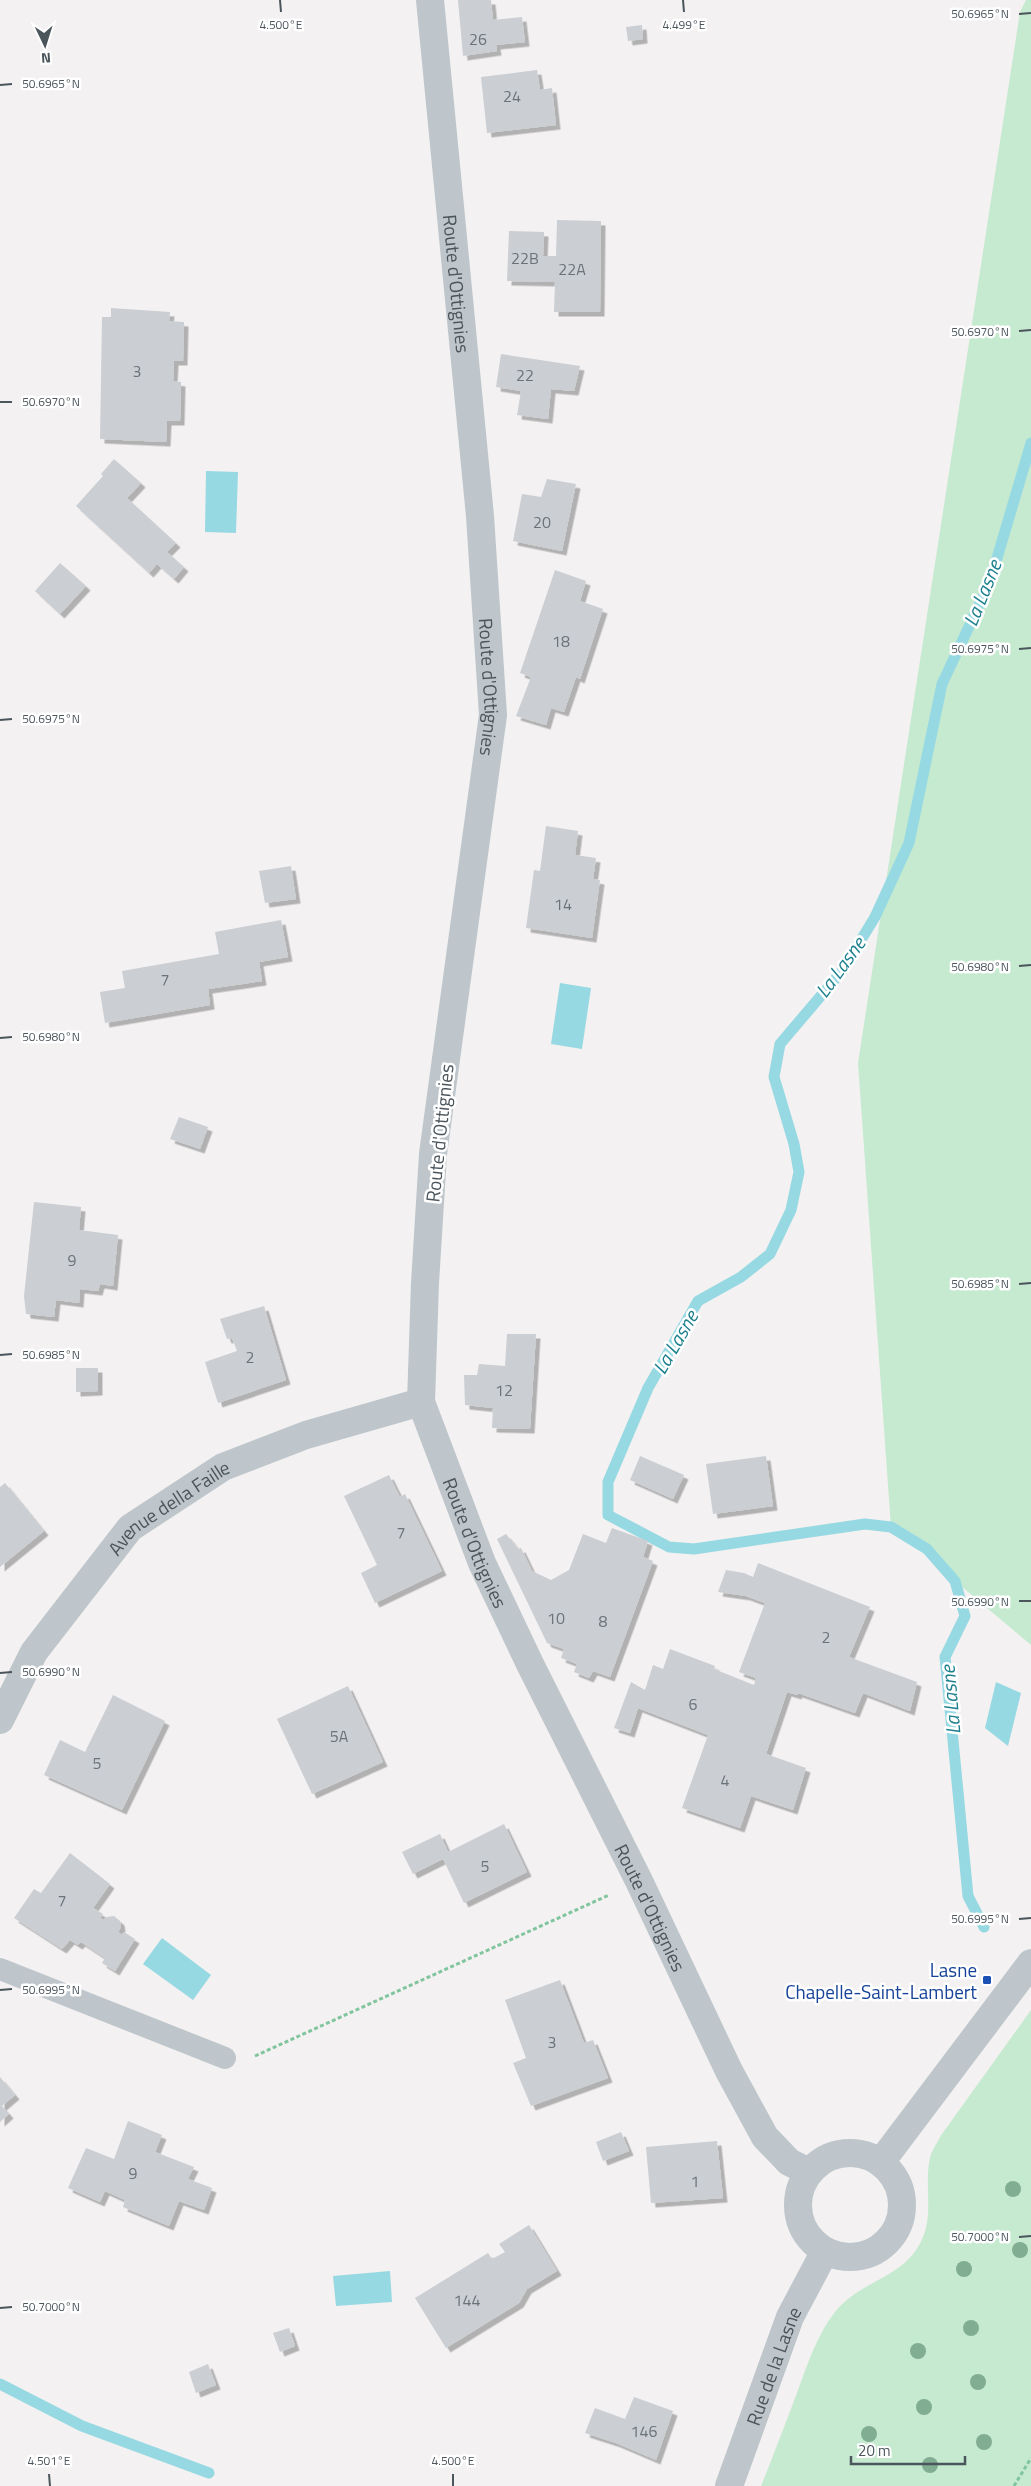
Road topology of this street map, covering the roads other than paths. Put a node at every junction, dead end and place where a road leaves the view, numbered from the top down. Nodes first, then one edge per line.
1 (430, 0) edge
2 (421, 1402) junction
3 (0, 1720) edge
4 (1031, 1963) edge
5 (0, 1969) edge
6 (225, 2058) road end
7 (881, 2162) junction
8 (810, 2172) junction
9 (825, 2251) junction
10 (729, 2486) edge

1 - 2 street, Route d'Ottignies
2 - 3 street, Avenue della Faille
2 - 8 street, Route d'Ottignies
4 - 7 street
5 - 6 lane
7 - 8 street
7 - 9 street
8 - 9 street
9 - 10 street, Rue de la Lasne

